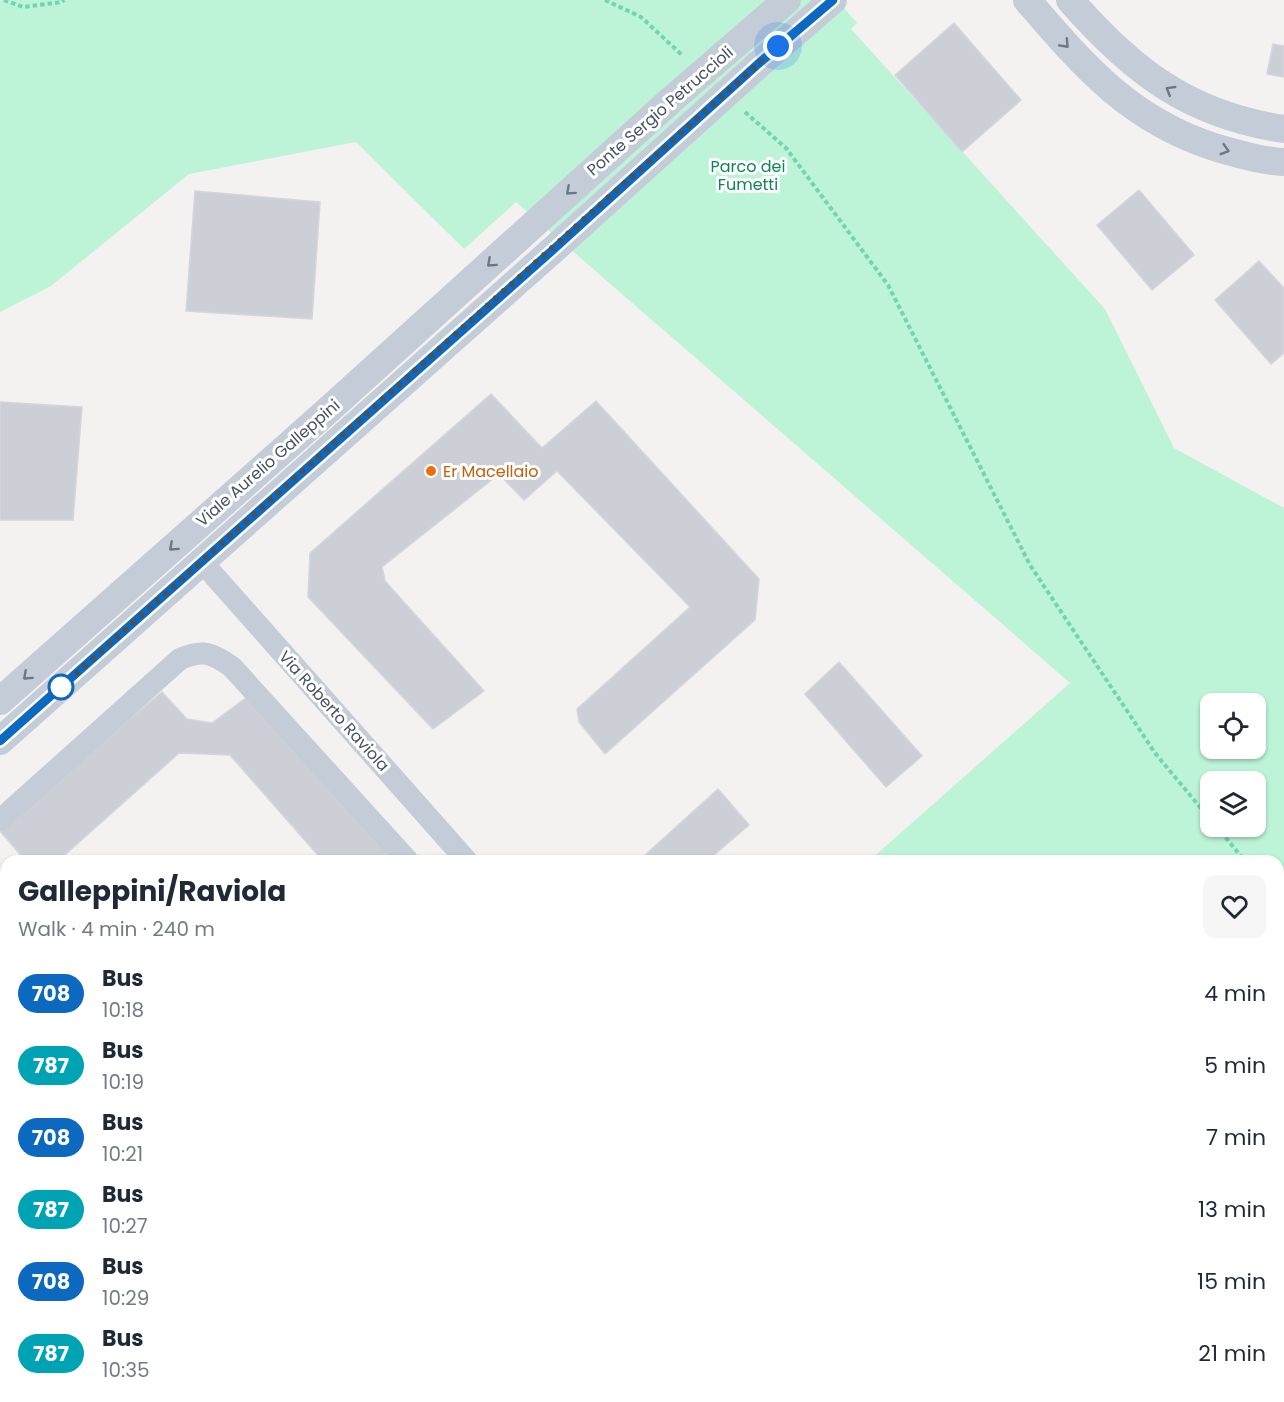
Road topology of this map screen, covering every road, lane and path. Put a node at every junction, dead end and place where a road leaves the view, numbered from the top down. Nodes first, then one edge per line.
1 (4, 0) edge
2 (64, 0) edge
3 (605, 0) edge
4 (787, 0) edge
5 (833, 0) edge
6 (1027, 0) edge
7 (1070, 0) edge
8 (683, 56) dead end
9 (743, 110) dead end
10 (1284, 129) edge
11 (1284, 162) edge
12 (534, 223) joint
13 (555, 248) joint
14 (202, 562) junction
15 (0, 701) edge
16 (0, 741) edge
17 (1200, 807) edge
18 (0, 820) edge
19 (1225, 837) edge
20 (403, 855) edge
21 (462, 855) edge
22 (1240, 855) edge

1 - 2 path
3 - 8 path
4 -> 12 street, Ponte Sergio Petruccioli
5 - 13 street, Ponte Sergio Petruccioli
6 -> 11 street
10 -> 7 street
9 - 17 path
12 -> 15 street, Viale Aurelio Galleppini
13 - 14 street, Viale Aurelio Galleppini
14 - 16 street, Viale Aurelio Galleppini
14 - 21 street, Via Roberto Raviola
18 - 20 street
19 - 22 path

